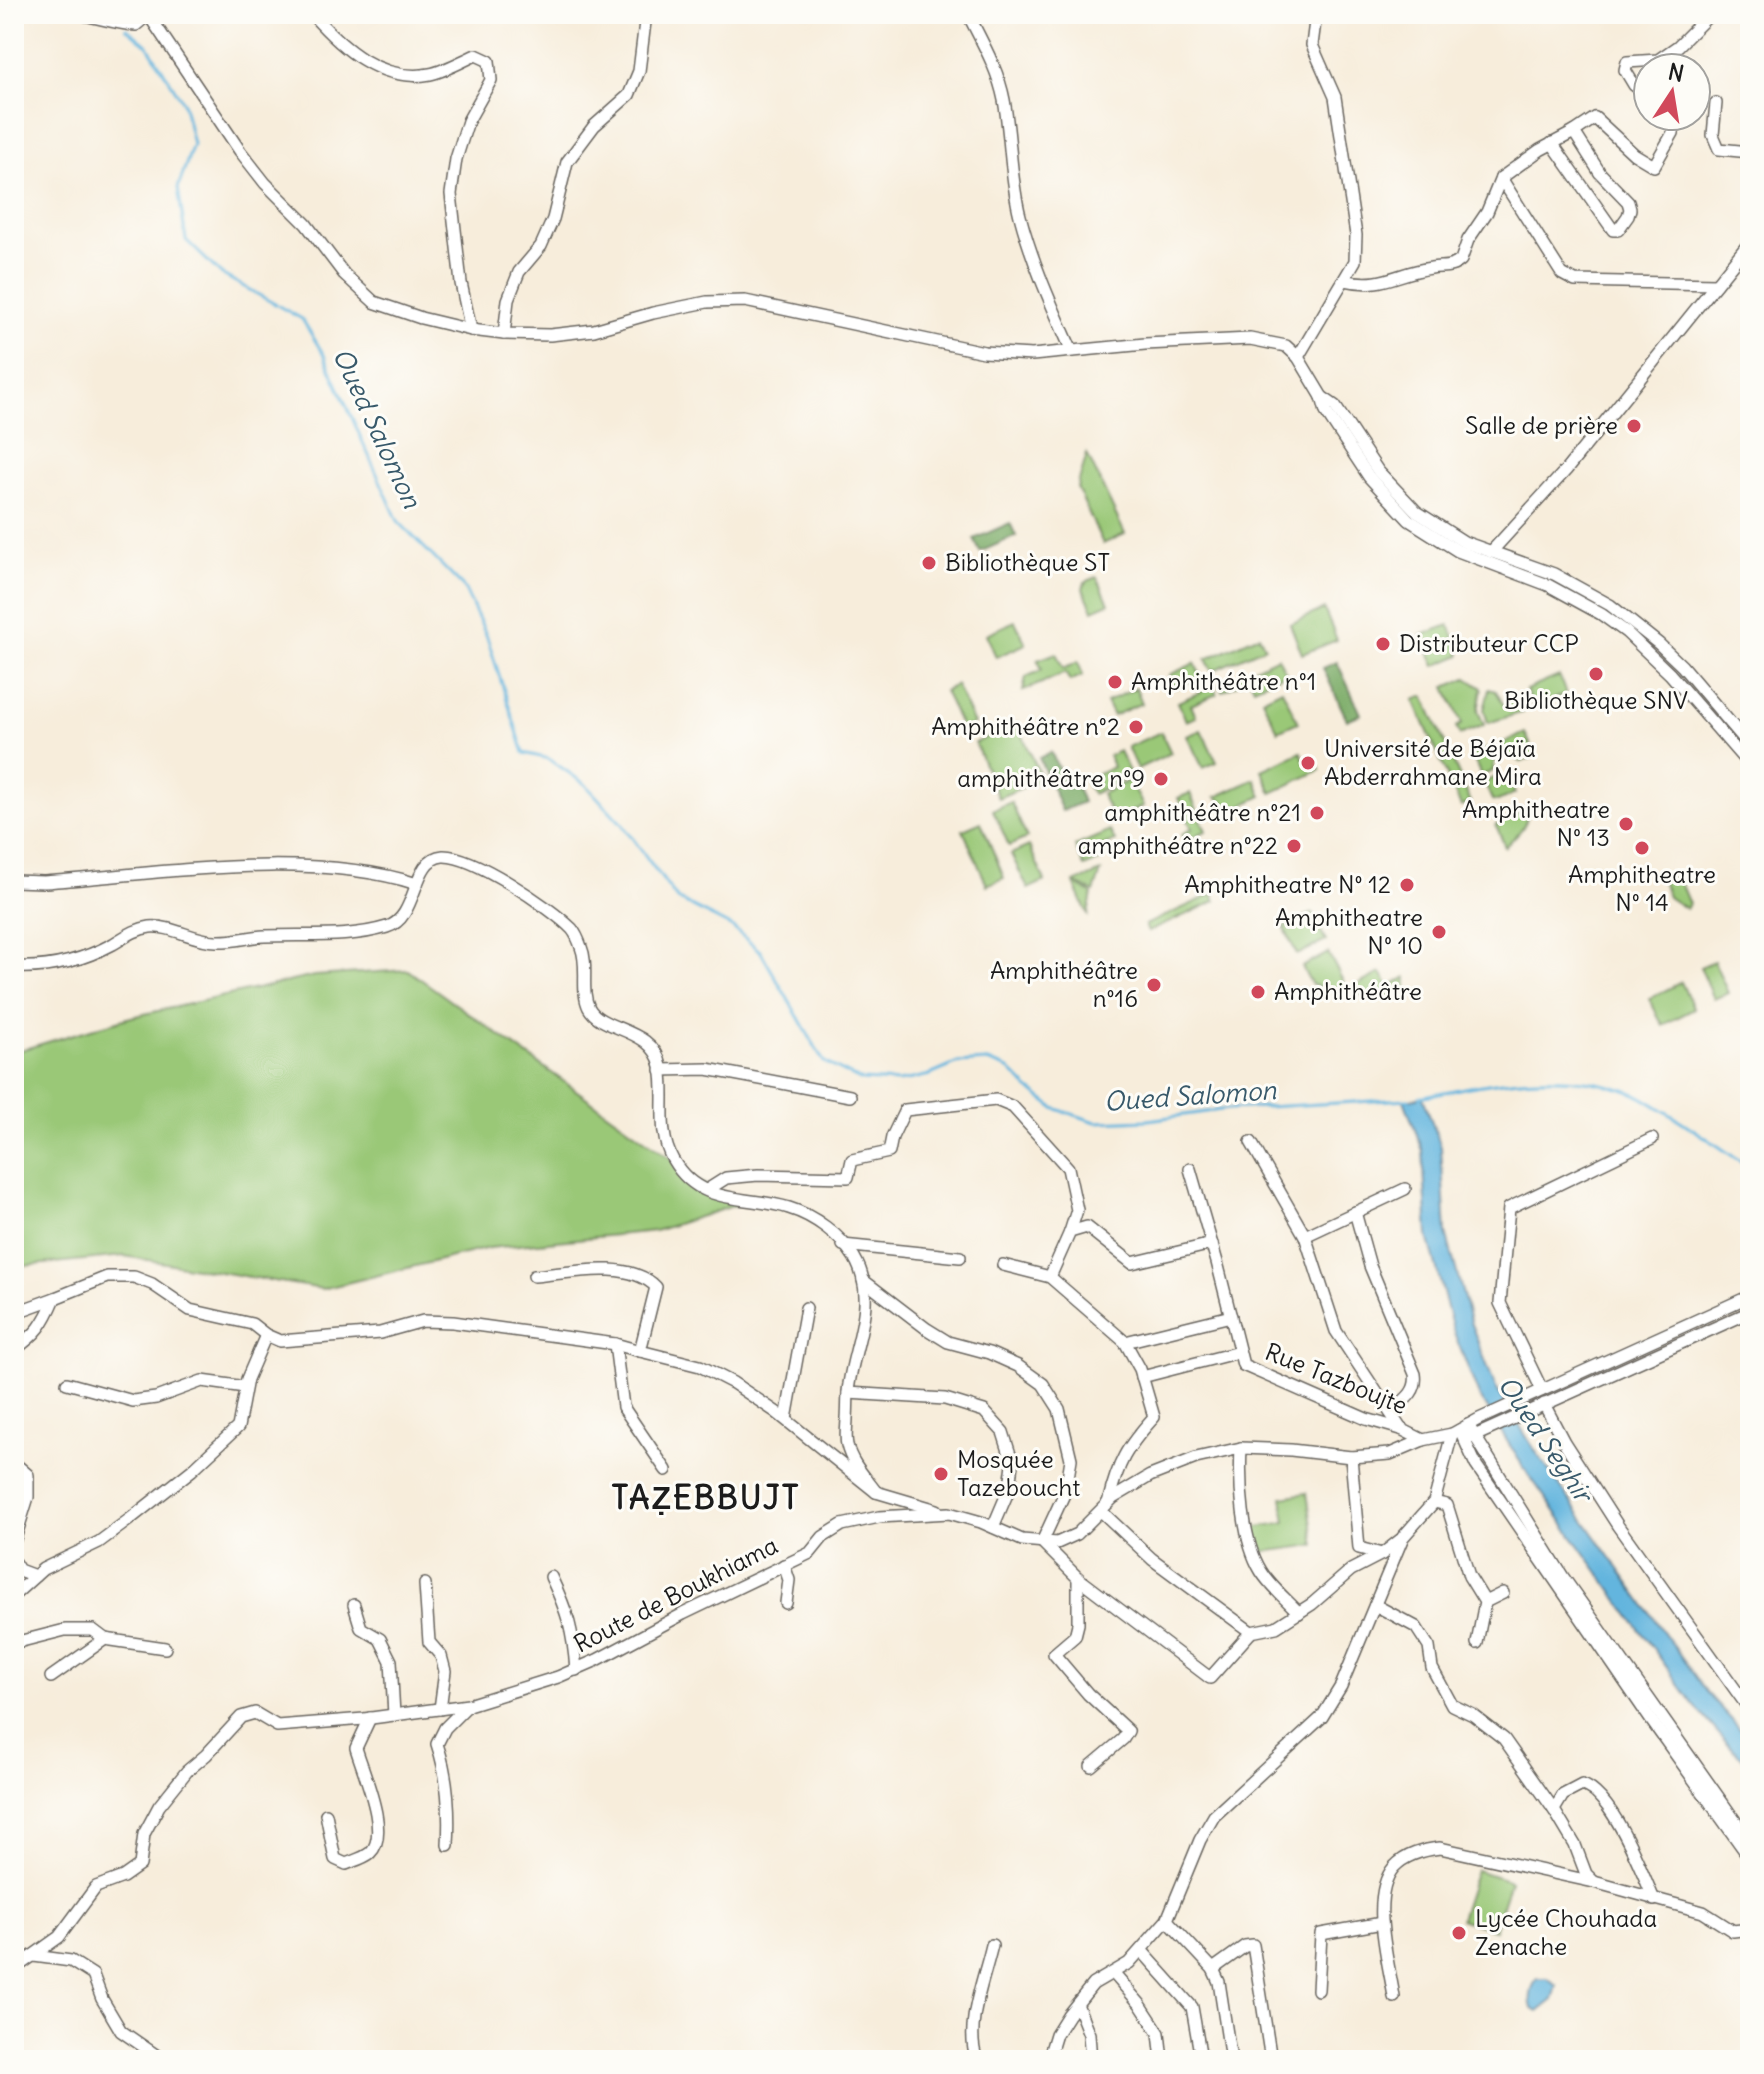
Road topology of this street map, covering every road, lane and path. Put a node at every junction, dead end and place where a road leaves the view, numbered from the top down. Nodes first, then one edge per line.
1 (78, 14) edge
2 (148, 14) edge
3 (312, 14) edge
4 (646, 14) edge
5 (968, 14) edge
6 (1316, 14) edge
7 (1710, 14) edge
8 (1696, 20) edge
9 (1669, 52) edge
10 (1632, 62) edge
11 (1632, 82) edge
12 (1716, 103) dead end
13 (1574, 132) junction
14 (1673, 132) edge
15 (1552, 143) junction
16 (1750, 152) edge
17 (1501, 178) junction
18 (1750, 242) edge
19 (1344, 280) junction
20 (1716, 284) junction
21 (471, 330) junction
22 (504, 334) junction
23 (1071, 349) junction
24 (1298, 357) junction
25 (1322, 397) junction
26 (1491, 552) junction
27 (1551, 580) junction
28 (1750, 746) edge
29 (1750, 766) edge
30 (14, 881) edge
31 (417, 884) junction
32 (14, 967) edge
33 (661, 1070) junction
34 (850, 1096) dead end
35 (1652, 1139) dead end
36 (1251, 1142) dead end
37 (1190, 1169) dead end
38 (1405, 1189) dead end
39 (707, 1190) junction
40 (1077, 1210) junction
41 (1355, 1212) junction
42 (1087, 1227) junction
43 (1070, 1232) junction
44 (1305, 1236) junction
45 (1212, 1244) junction
46 (843, 1245) junction
47 (960, 1257) dead end
48 (1003, 1265) dead end
49 (534, 1276) dead end
50 (1050, 1277) junction
51 (863, 1280) junction
52 (1750, 1296) edge
53 (55, 1298) junction
54 (806, 1308) dead end
55 (1750, 1312) edge
56 (14, 1313) edge
57 (1231, 1316) junction
58 (266, 1335) junction
59 (1125, 1342) junction
60 (615, 1344) junction
61 (14, 1350) edge
62 (640, 1351) junction
63 (1239, 1352) junction
64 (1142, 1377) junction
65 (67, 1383) dead end
66 (245, 1387) junction
67 (1542, 1390) junction
68 (848, 1393) junction
69 (1541, 1406) junction
70 (1390, 1412) junction
71 (786, 1419) junction
72 (1401, 1429) junction
73 (1468, 1431) junction
74 (1423, 1440) junction
75 (1241, 1448) junction
76 (1351, 1457) junction
77 (14, 1466) edge
78 (666, 1470) dead end
79 (876, 1492) junction
80 (1434, 1502) junction
81 (14, 1505) edge
82 (1104, 1507) junction
83 (949, 1513) junction
84 (23, 1518) junction
85 (993, 1527) junction
86 (1403, 1537) junction
87 (14, 1542) edge
88 (1042, 1542) junction
89 (1382, 1554) junction
90 (14, 1562) edge
91 (784, 1565) junction
92 (35, 1576) junction
93 (551, 1577) dead end
94 (1078, 1578) junction
95 (425, 1584) dead end
96 (1503, 1593) dead end
97 (14, 1595) edge
98 (1485, 1602) junction
99 (786, 1603) dead end
100 (354, 1605) dead end
101 (1375, 1605) junction
102 (1299, 1613) junction
103 (1251, 1632) junction
104 (105, 1639) junction
105 (14, 1643) edge
106 (1477, 1643) dead end
107 (165, 1648) dead end
108 (576, 1670) junction
109 (51, 1677) dead end
110 (468, 1705) junction
111 (440, 1709) junction
112 (1750, 1710) edge
113 (394, 1715) junction
114 (370, 1718) junction
115 (1091, 1766) dead end
116 (1554, 1810) junction
117 (326, 1814) dead end
118 (1750, 1842) edge
119 (448, 1845) dead end
120 (1750, 1858) edge
121 (1594, 1882) junction
122 (1654, 1900) junction
123 (1167, 1920) junction
124 (1382, 1923) junction
125 (1750, 1929) edge
126 (992, 1945) dead end
127 (1142, 1951) junction
128 (34, 1956) junction
129 (14, 1969) edge
130 (1213, 1969) junction
131 (1113, 1973) junction
132 (1318, 1990) dead end
133 (1394, 1997) dead end
134 (1077, 2004) junction
135 (1200, 2053) dead end
136 (163, 2060) edge
137 (977, 2060) edge
138 (1048, 2060) edge
139 (1091, 2060) edge
140 (1162, 2060) edge
141 (1231, 2060) edge
142 (1271, 2060) edge

1 - 2 street
2 - 21 street
3 - 21 street
4 - 22 street
5 - 23 street
6 - 19 street
7 - 8 street
8 - 9 street
10 - 11 street
12 - 16 street
13 - 14 street
13 - 15 street
13 - 15 street
15 - 17 street
17 - 19 street
17 - 20 street
18 - 20 street
19 - 24 street
20 - 26 street
21 - 22 street
22 - 23 street
23 - 24 street
24 - 25 street
25 - 26 street
25 - 27 street
26 - 27 street
27 - 28 street
27 - 29 street
30 - 31 street
31 - 32 street
31 - 33 street
33 - 34 street
33 - 39 street
35 - 67 street
36 - 44 street
37 - 45 street, Rue Tazboujte
38 - 41 street
39 - 40 street
39 - 46 street
40 - 42 street
40 - 43 street
41 - 44 street
41 - 70 street
42 - 43 street
42 - 45 street
43 - 50 street
44 - 70 street
45 - 57 street, Rue Tazboujte
46 - 47 street
46 - 51 street
48 - 50 street
49 - 62 street
50 - 59 street
51 - 68 street
51 - 88 street
52 - 67 street
53 - 56 street
53 - 58 street
53 - 61 street
54 - 71 street
55 - 69 street
57 - 59 street
57 - 63 street, Rue Tazboujte
58 - 60 street
58 - 66 street
59 - 64 street
60 - 62 street
60 - 78 street
62 - 71 street
63 - 64 street
63 - 72 street, Rue Tazboujte
64 - 82 street
65 - 66 street
66 - 92 street
67 - 73 street
68 - 79 street
68 - 85 street
69 - 73 street
69 - 112 street
70 - 72 street
71 - 79 street
72 - 74 street, Rue Tazboujte
73 - 74 street
73 - 80 street
73 - 118 street
73 - 120 street
74 - 76 street
75 - 76 street
75 - 82 street
75 - 102 street
76 - 89 street
77 - 84 street
79 - 83 street
80 - 86 street
80 - 98 street
81 - 84 street
82 - 88 street
82 - 103 street
83 - 85 street, Route de Boukhiama
83 - 91 street, Route de Boukhiama
84 - 87 street
85 - 88 street, Route de Boukhiama
86 - 89 street
86 - 101 street
88 - 94 street
89 - 102 street
90 - 92 street
91 - 99 street
91 - 108 street, Route de Boukhiama
92 - 97 street
93 - 108 street
94 - 103 street
94 - 115 street
95 - 111 street
96 - 98 street
98 - 106 street
100 - 113 street
101 - 116 street
101 - 123 street
102 - 103 street
104 - 105 street
104 - 107 street
104 - 109 street
108 - 110 street, Route de Boukhiama
110 - 111 street, Route de Boukhiama
110 - 119 street
111 - 113 street, Route de Boukhiama
113 - 114 street, Route de Boukhiama
114 - 117 street
114 - 128 street, Route de Boukhiama
116 - 121 street
116 - 122 street
121 - 122 street
121 - 124 street
122 - 125 street
123 - 127 street
123 - 130 street
124 - 132 street
124 - 133 street
126 - 137 street
127 - 131 street
127 - 135 street
128 - 129 street, Route de Boukhiama
128 - 136 street
130 - 141 street
130 - 142 street
131 - 134 street
131 - 140 street
134 - 138 street
134 - 139 street

